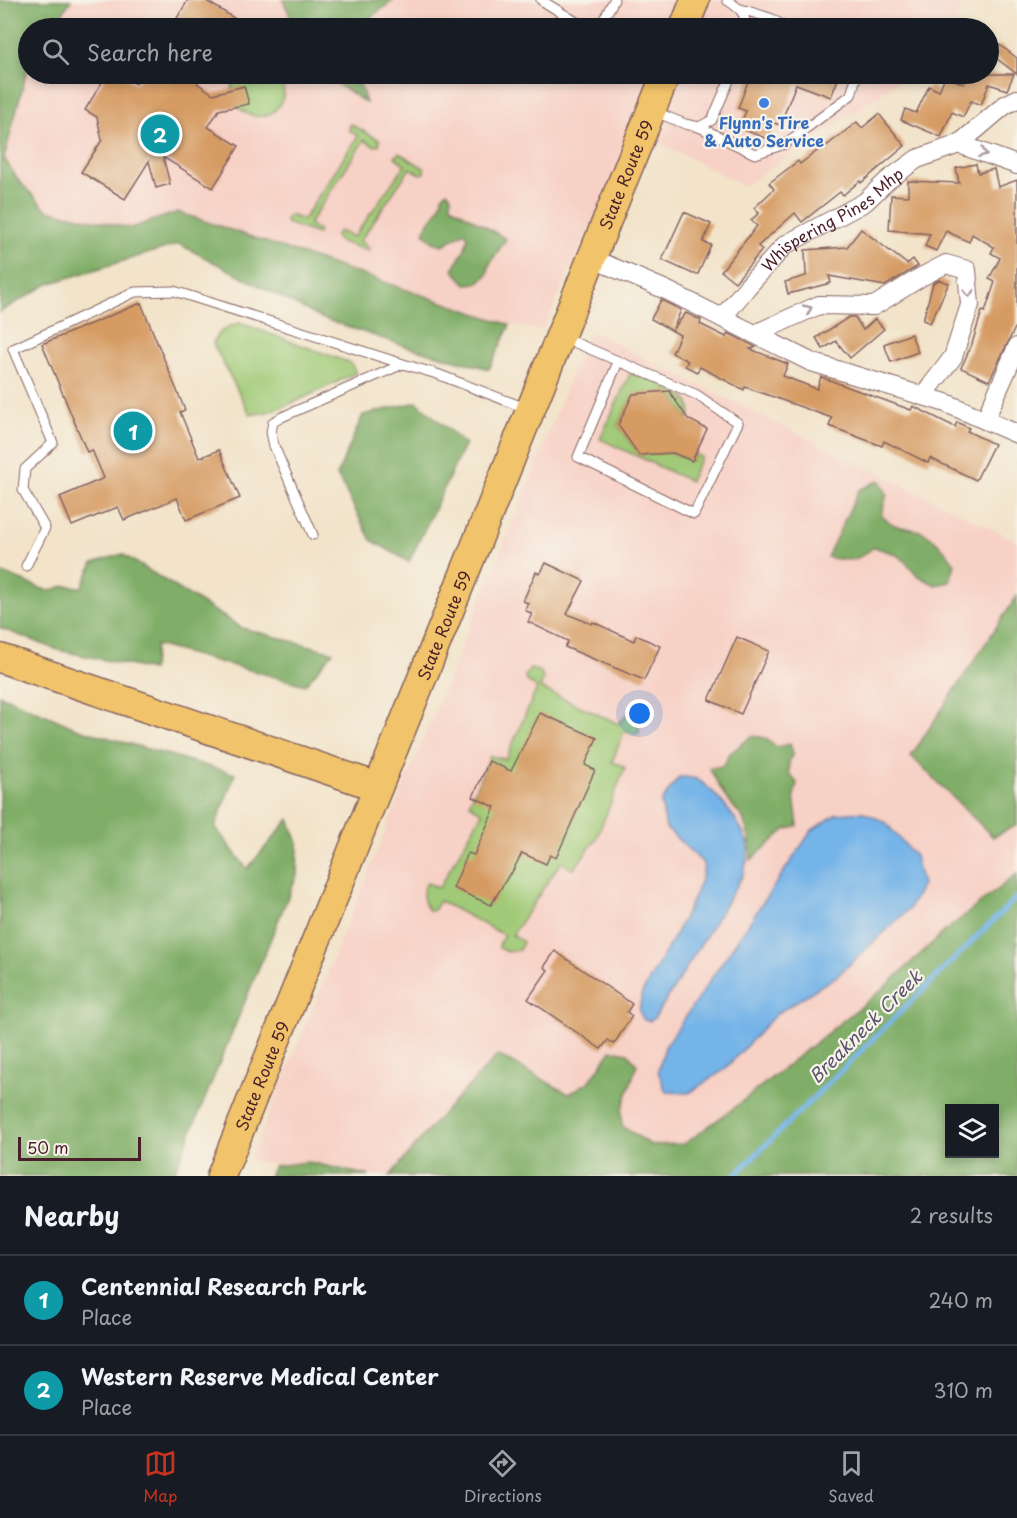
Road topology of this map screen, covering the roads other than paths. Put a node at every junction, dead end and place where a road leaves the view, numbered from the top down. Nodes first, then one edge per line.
1 (541, 0) edge
2 (614, 0) edge
3 (695, 0) edge
4 (727, 0) edge
5 (741, 9) junction
6 (569, 18) edge
7 (604, 18) edge
8 (688, 18) edge
9 (746, 18) edge
10 (770, 18) edge
11 (660, 84) edge
12 (728, 84) edge
13 (854, 84) edge
14 (1017, 99) edge
15 (651, 111) junction
16 (699, 127) junction
17 (958, 144) junction
18 (1017, 165) edge
19 (591, 258) junction
20 (722, 318) junction
21 (755, 334) junction
22 (560, 336) junction
23 (1017, 347) edge
24 (618, 362) junction
25 (403, 364) junction
26 (923, 396) junction
27 (530, 410) junction
28 (985, 420) junction
29 (1017, 434) edge
30 (313, 535) dead end
31 (26, 566) dead end
32 (0, 658) edge
33 (378, 787) junction
34 (221, 1176) edge

1 - 6 lane
2 - 7 lane
3 - 8 main road
4 - 5 lane
5 - 9 lane
5 - 10 lane
11 - 15 main road, State Route 59
12 - 16 lane
13 - 16 lane
14 - 17 street, Whispering Pines Mhp
15 - 16 lane
15 - 19 main road, State Route 59
17 -> 18 street
17 - 20 street, Whispering Pines Mhp
19 - 20 street
19 - 22 main road, State Route 59
20 - 21 street
21 - 26 street
21 -> 26 street
22 - 24 lane
22 - 27 main road, State Route 59
23 - 28 street
24 - 24 lane
25 - 27 lane
25 - 30 lane
25 - 31 lane
26 - 28 street
27 - 33 main road, State Route 59
28 - 29 street
32 - 33 main road
33 - 34 main road, State Route 59

